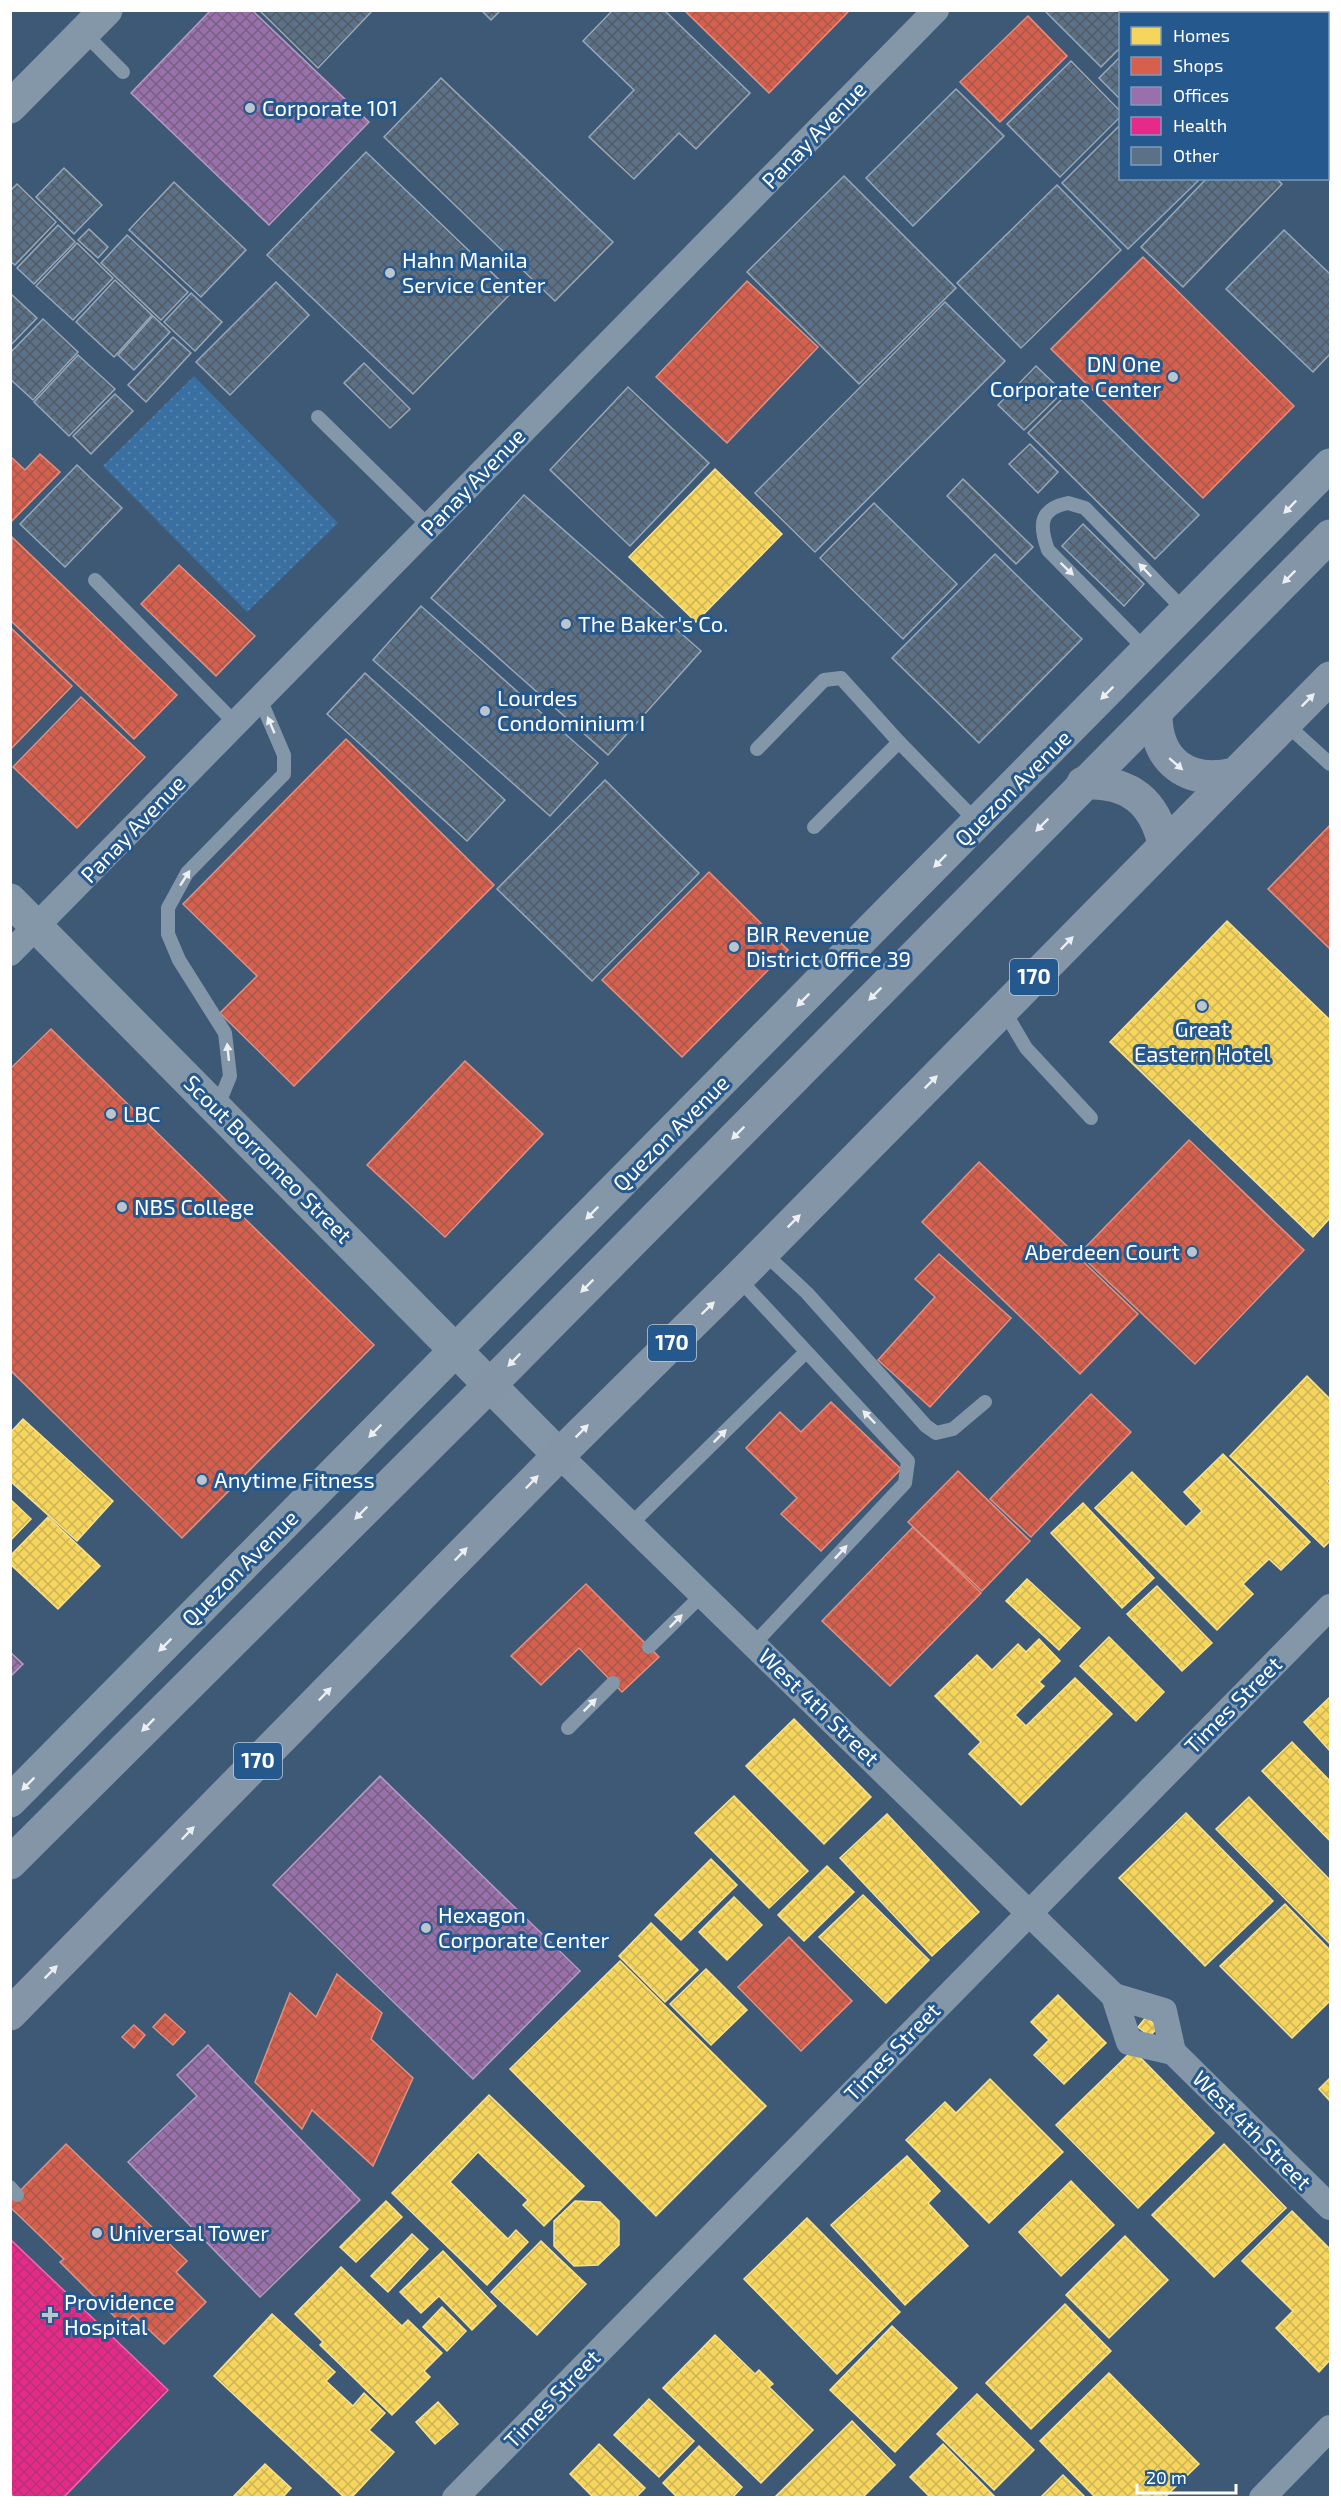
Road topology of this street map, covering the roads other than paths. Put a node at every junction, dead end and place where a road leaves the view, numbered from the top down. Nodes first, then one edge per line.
1 (936, 10) edge
2 (95, 22) edge
3 (123, 72) dead end
4 (10, 107) edge
5 (318, 417) dead end
6 (1330, 465) edge
7 (430, 527) junction
8 (1330, 536) edge
9 (95, 580) dead end
10 (1186, 612) junction
11 (1148, 652) junction
12 (1330, 678) edge
13 (260, 699) junction
14 (1156, 712) junction
15 (1285, 723) junction
16 (236, 724) junction
17 (899, 742) junction
18 (758, 748) dead end
19 (1330, 764) edge
20 (1234, 774) junction
21 (1083, 783) junction
22 (978, 823) junction
23 (814, 827) dead end
24 (1164, 844) junction
25 (10, 900) edge
26 (37, 927) junction
27 (10, 953) edge
28 (1003, 1009) junction
29 (217, 1108) junction
30 (1091, 1118) dead end
31 (763, 1252) junction
32 (738, 1278) junction
33 (456, 1348) junction
34 (805, 1353) junction
35 (489, 1386) junction
36 (985, 1402) dead end
37 (524, 1419) joint
38 (559, 1455) junction
39 (631, 1524) junction
40 (703, 1594) junction
41 (1330, 1607) edge
42 (754, 1644) junction
43 (649, 1647) dead end
44 (613, 1683) dead end
45 (568, 1728) dead end
46 (10, 1801) edge
47 (10, 1863) edge
48 (1029, 1912) junction
49 (1114, 1996) junction
50 (10, 2014) edge
51 (1173, 2052) junction
52 (1330, 2207) edge
53 (1330, 2428) edge
54 (1278, 2492) edge
55 (455, 2498) edge

1 - 7 street, Panay Avenue
2 - 3 lane
2 - 4 street
5 - 7 lane
6 -> 10 street, Quezon Avenue
7 - 13 street, Panay Avenue
8 -> 14 main road, Quezon Avenue
9 - 16 lane
10 - 11 street, Quezon Avenue
10 -> 11 lane
11 -> 22 street, Quezon Avenue
15 -> 12 main road, 170
13 - 16 street, Panay Avenue
29 -> 13 lane
14 -> 20 main road
14 - 21 main road, Quezon Avenue
15 - 19 lane
15 - 20 main road, 170
16 - 26 street, Panay Avenue
17 - 18 lane
17 - 22 lane
17 - 23 lane
20 - 24 main road, 170
21 - 24 main road
21 -> 35 main road, Quezon Avenue
22 -> 33 street, Quezon Avenue
28 -> 24 main road, 170
25 - 26 street, Scout Borromeo Street
26 - 27 street, Panay Avenue
26 - 29 street, Scout Borromeo Street
28 - 30 lane
31 -> 28 main road, 170
29 - 33 street, Scout Borromeo Street
31 - 32 main road, 170
31 - 36 lane
32 - 34 lane
38 -> 32 main road, 170
33 - 35 street, Scout Borromeo Street
33 -> 46 street, Quezon Avenue
39 -> 34 lane
42 -> 34 lane
35 - 37 street, Scout Borromeo Street
35 -> 47 main road, Quezon Avenue
37 - 38 street, West 4th Street
38 - 39 street, West 4th Street
50 -> 38 main road, 170
39 - 40 street, West 4th Street
40 - 42 street, West 4th Street
43 -> 40 lane
41 - 48 street, Times Street
42 - 48 street, West 4th Street
45 -> 44 lane
48 - 49 street, West 4th Street
48 - 55 street, Times Street
49 - 51 street, West 4th Street
49 - 51 street, West 4th Street
51 - 52 street, West 4th Street
53 - 54 street

